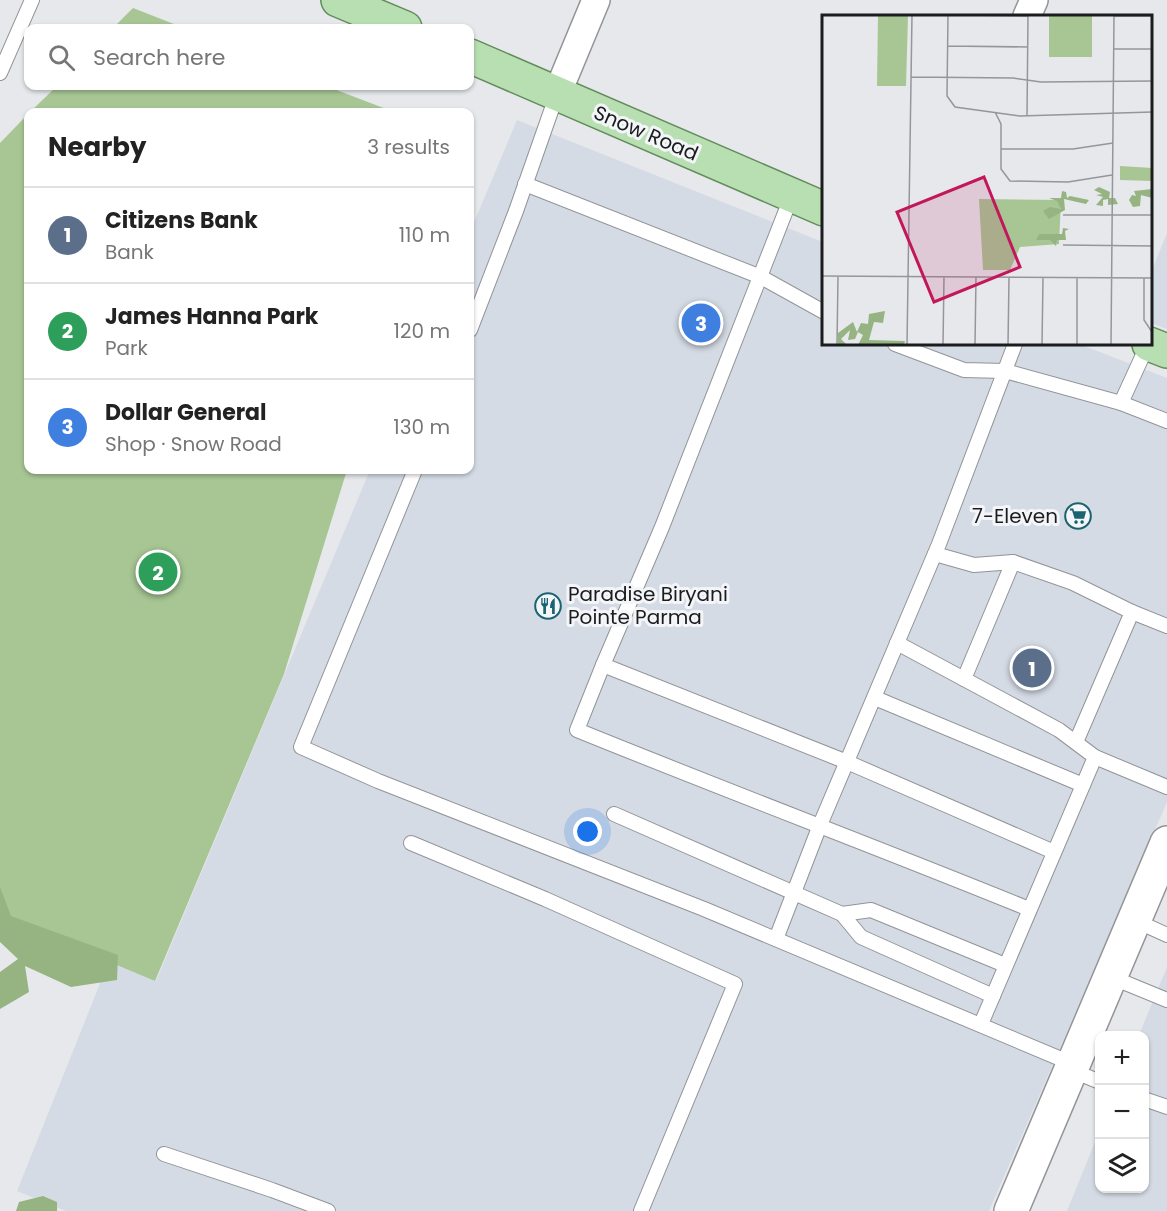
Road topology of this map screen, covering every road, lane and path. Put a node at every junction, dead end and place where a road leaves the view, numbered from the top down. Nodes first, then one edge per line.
1 (32, 0) edge
2 (338, 0) edge
3 (596, 0) edge
4 (1034, 0) edge
5 (1028, 15) edge
6 (395, 24) edge
7 (474, 58) edge
8 (0, 73) edge
9 (557, 94) junction
10 (525, 184) junction
11 (792, 195) junction
12 (822, 208) edge
13 (760, 277) junction
14 (822, 311) edge
15 (474, 319) edge
16 (898, 345) edge
17 (1015, 345) edge
18 (1148, 345) edge
19 (1151, 345) edge
20 (1167, 351) edge
21 (1005, 371) junction
22 (1121, 403) junction
23 (1167, 421) edge
24 (414, 474) edge
25 (935, 554) junction
26 (1013, 562) junction
27 (1132, 612) junction
28 (1167, 626) edge
29 (897, 643) junction
30 (603, 664) junction
31 (964, 679) junction
32 (874, 698) junction
33 (1076, 742) junction
34 (1095, 757) junction
35 (847, 762) junction
36 (1083, 785) junction
37 (1167, 787) edge
38 (614, 814) dead end
39 (820, 825) junction
40 (411, 843) dead end
41 (1167, 843) edge
42 (1054, 852) junction
43 (793, 892) junction
44 (1029, 909) junction
45 (842, 914) junction
46 (1134, 920) junction
47 (1167, 935) edge
48 (776, 939) junction
49 (1005, 965) junction
50 (1110, 977) junction
51 (993, 996) junction
52 (1167, 1000) edge
53 (981, 1024) junction
54 (1081, 1072) edge
55 (1149, 1101) edge
56 (1167, 1107) edge
57 (164, 1154) dead end
58 (328, 1211) edge
59 (641, 1211) edge
60 (1011, 1211) edge

1 - 8 lane
2 - 6 main road
3 - 9 street
4 - 5 street
7 - 9 main road, Snow Road
9 - 10 lane
9 - 11 main road, Snow Road
10 - 13 lane
10 - 15 lane
11 - 12 main road, Snow Road
11 - 13 lane
13 - 14 lane
13 - 30 lane
16 - 21 lane
17 - 21 lane
18 - 22 lane
19 - 20 main road
21 - 22 lane
21 - 25 lane
22 - 23 lane
24 - 48 lane
25 - 26 lane
25 - 29 lane
26 - 27 lane
26 - 31 lane
27 - 28 lane
27 - 33 lane
29 - 31 lane
29 - 32 lane
30 - 35 lane
30 - 39 lane
31 - 33 lane
32 - 35 lane
32 - 36 lane
33 - 34 lane
34 - 36 lane
34 - 37 lane
35 - 39 lane
35 - 42 lane
36 - 42 lane
38 - 43 lane
39 - 43 lane
39 - 44 lane
40 - 59 lane
41 - 46 main road
42 - 44 lane
43 - 45 lane
43 - 48 lane
44 - 49 lane
45 - 49 lane
45 - 51 lane
46 - 47 lane
46 - 50 main road
48 - 53 lane
49 - 51 lane
50 - 52 lane
50 - 54 main road
51 - 53 lane
53 - 54 lane
54 - 60 main road
55 - 56 lane
57 - 58 lane

